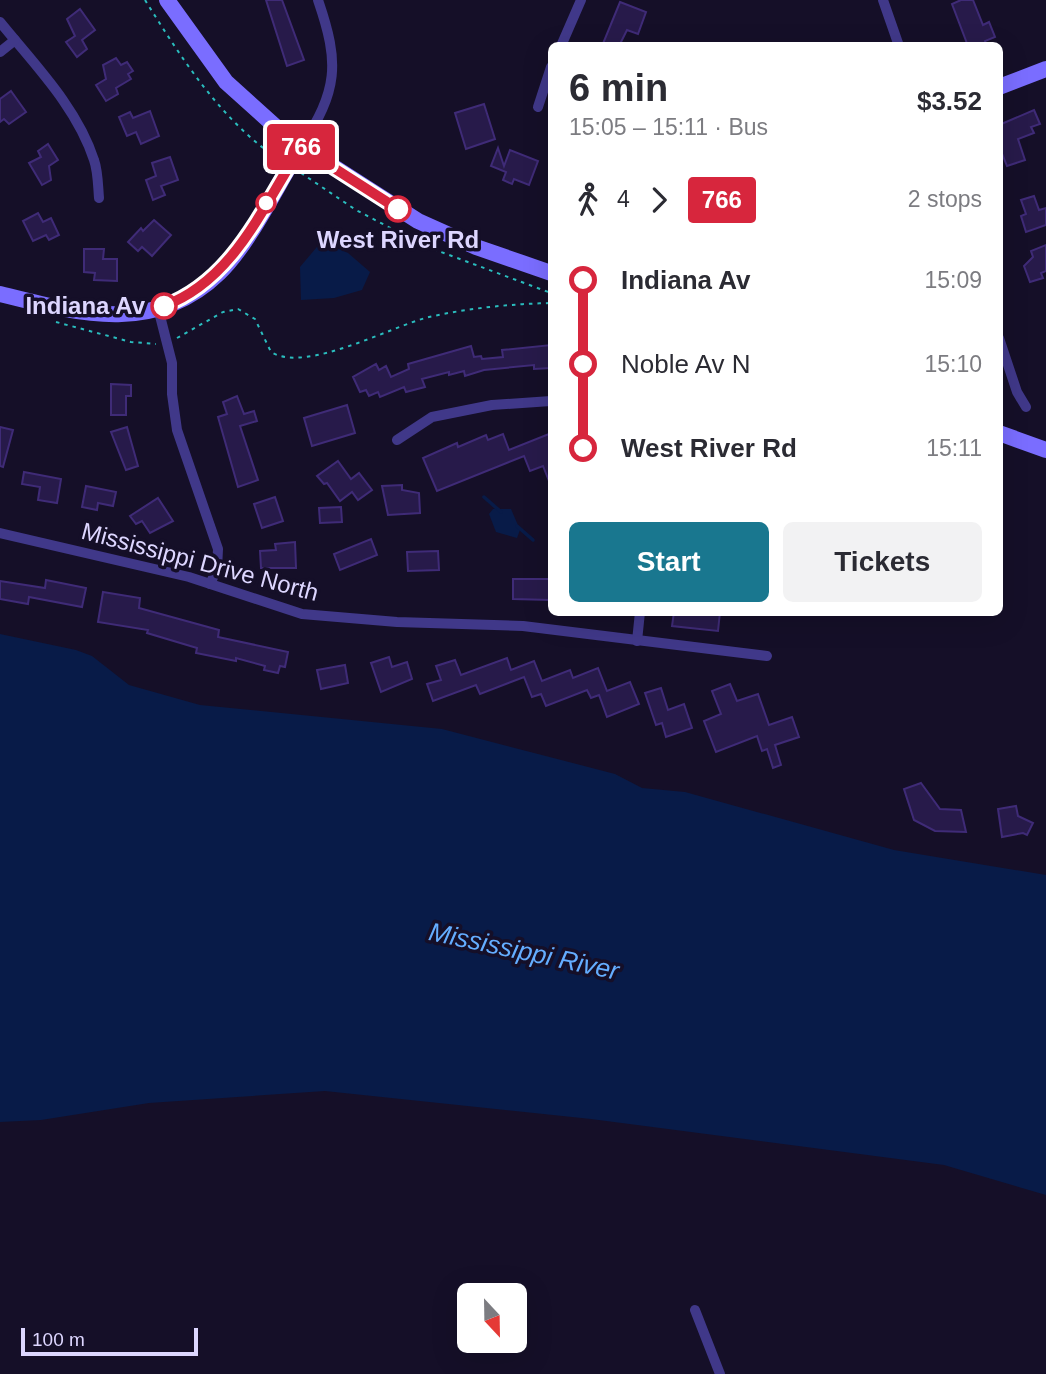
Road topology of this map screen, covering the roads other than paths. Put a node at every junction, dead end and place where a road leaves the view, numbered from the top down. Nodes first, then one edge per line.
1 (167, 0) edge
2 (318, 0) edge
3 (581, 0) edge
4 (883, 0) edge
5 (0, 22) edge
6 (15, 40) junction
7 (563, 42) edge
8 (898, 42) edge
9 (0, 52) edge
10 (1046, 69) edge
11 (548, 77) edge
12 (1003, 85) edge
13 (538, 107) dead end
14 (301, 147) junction
15 (99, 198) dead end
16 (548, 272) edge
17 (0, 294) edge
18 (158, 308) junction
19 (1003, 350) edge
20 (548, 401) edge
21 (1026, 407) dead end
22 (1003, 434) edge
23 (397, 440) dead end
24 (1046, 450) edge
25 (0, 533) edge
26 (210, 583) junction
27 (640, 616) edge
28 (637, 641) junction
29 (767, 656) dead end
30 (695, 1310) dead end
31 (720, 1374) edge

1 - 14 main road
2 - 14 street
3 - 7 street
4 - 8 street
5 - 6 street
6 - 9 street
6 - 15 street
10 - 12 main road
11 - 13 street
14 - 16 main road
14 - 18 main road
17 - 18 main road
18 - 26 street
19 - 21 street
20 - 23 street
22 - 24 main road
25 - 26 street, Mississippi Drive North
26 - 28 street, Mississippi Drive North
27 - 28 street
28 - 29 street, Mississippi Drive North
30 - 31 street

